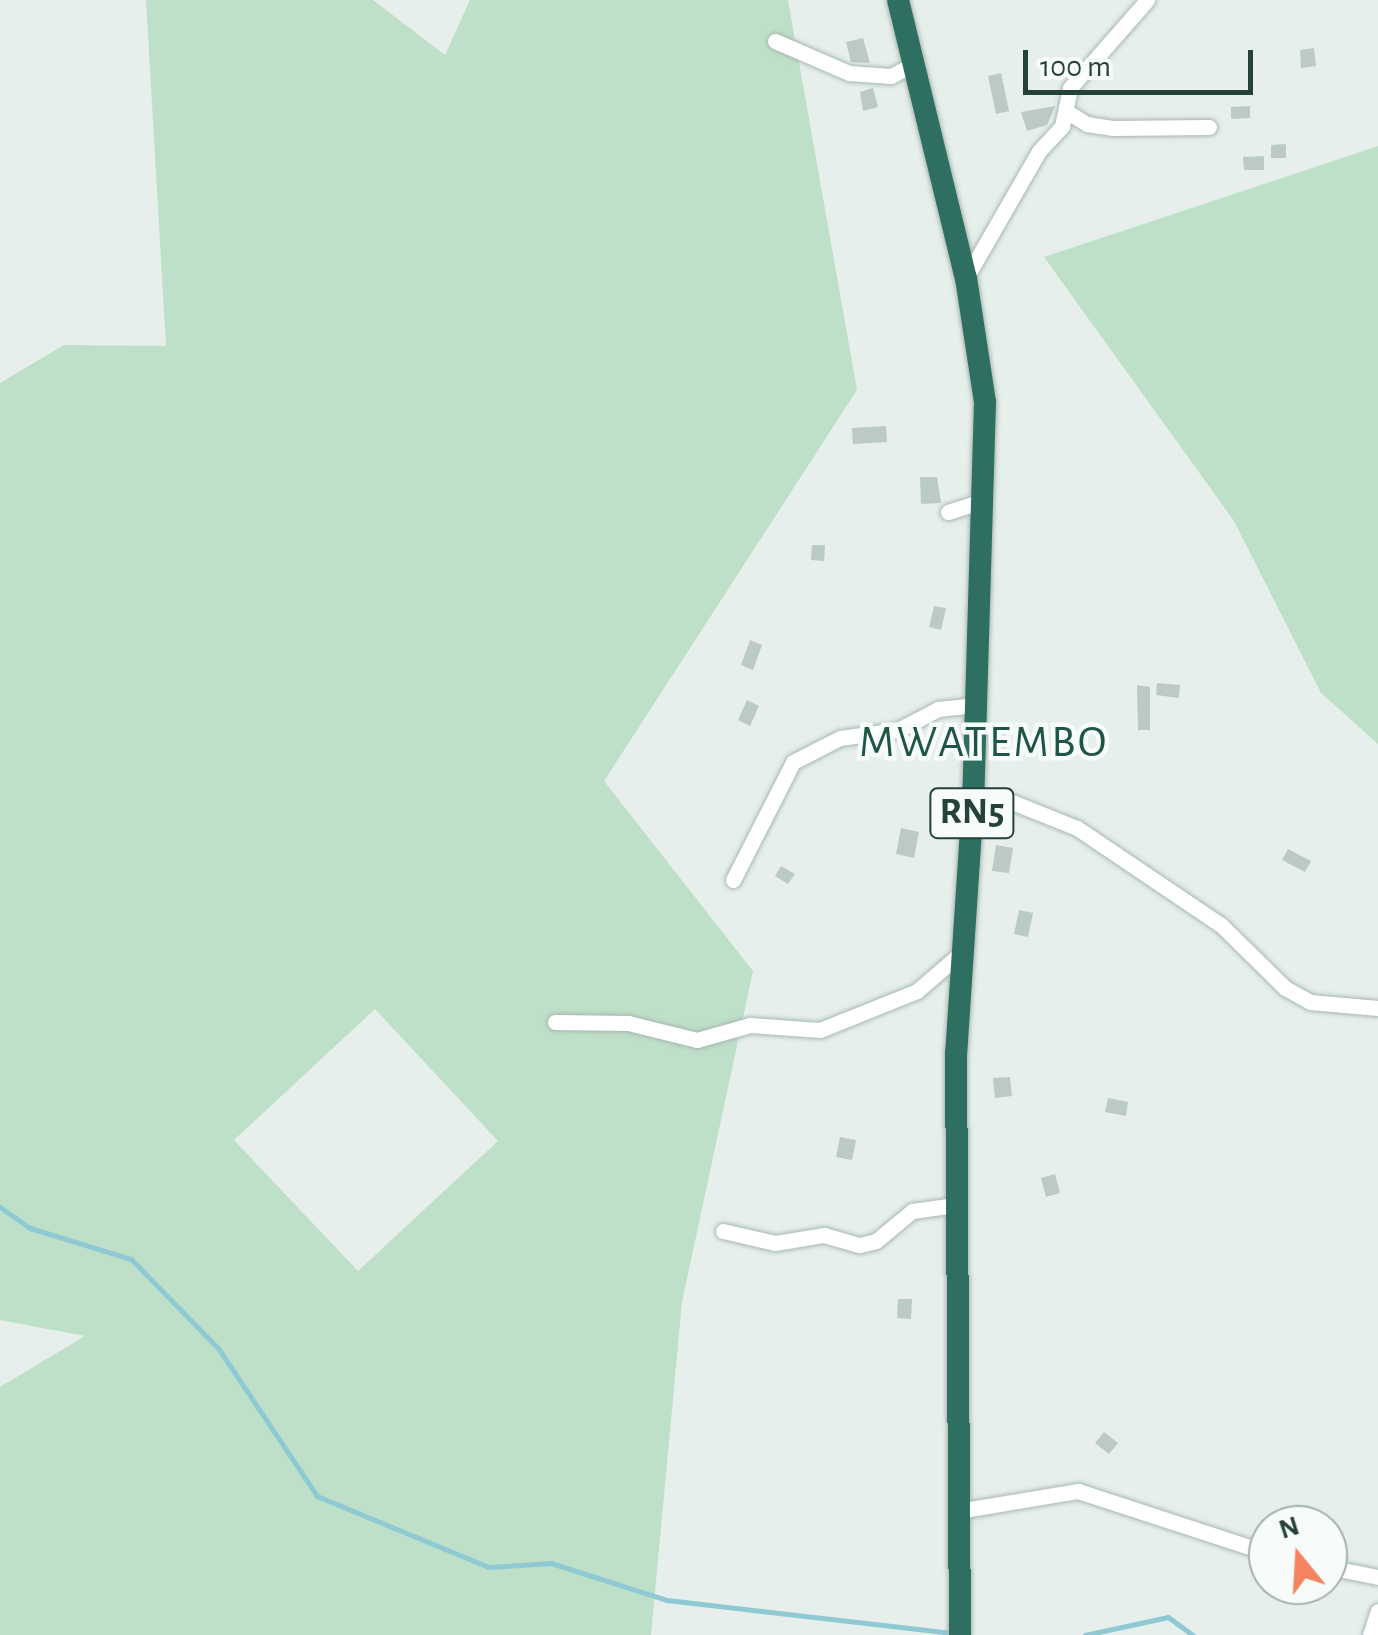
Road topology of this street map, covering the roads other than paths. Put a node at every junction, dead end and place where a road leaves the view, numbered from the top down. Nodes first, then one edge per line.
1 (898, 0) edge
2 (1147, 0) edge
3 (775, 40) dead end
4 (914, 64) junction
5 (1066, 111) junction
6 (1209, 127) dead end
7 (966, 278) junction
8 (980, 502) junction
9 (948, 512) dead end
10 (975, 704) junction
11 (973, 800) junction
12 (733, 880) dead end
13 (962, 952) junction
14 (1378, 1008) edge
15 (556, 1022) dead end
16 (956, 1205) junction
17 (722, 1231) dead end
18 (958, 1511) junction
19 (1248, 1547) edge
20 (1348, 1571) edge
21 (1378, 1576) edge
22 (1378, 1611) edge
23 (960, 1635) edge
24 (1370, 1635) edge

1 - 4 highway, RN5
2 - 5 street
3 - 4 street
4 - 7 highway, RN5
5 - 6 street
5 - 7 street
7 - 8 highway, RN5
8 - 9 street
8 - 10 highway, RN5
10 - 11 highway, RN5
10 - 12 street
11 - 13 highway, RN5
11 - 14 street
13 - 15 street
13 - 16 highway, RN5
16 - 17 street
16 - 18 highway, RN5
18 - 19 street
18 - 23 highway, RN5
20 - 21 street
22 - 24 street

